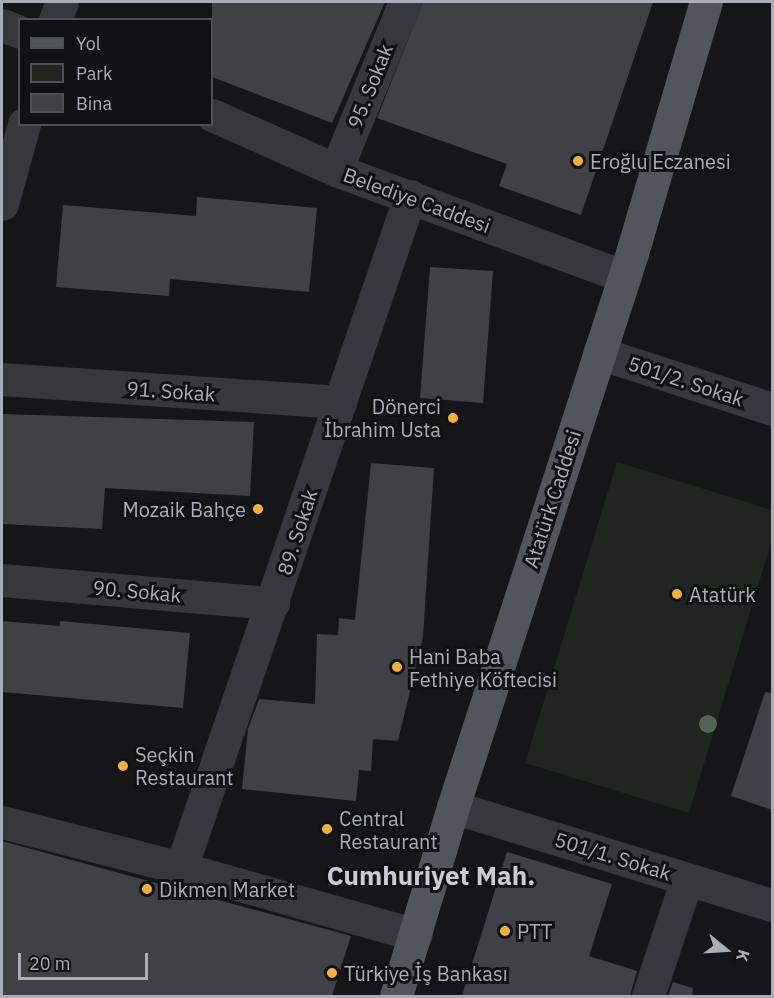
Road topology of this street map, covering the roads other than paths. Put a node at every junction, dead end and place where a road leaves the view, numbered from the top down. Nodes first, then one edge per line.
1 (62, 2) edge
2 (405, 2) edge
3 (706, 2) edge
4 (56, 18) edge
5 (2, 25) edge
6 (18, 31) edge
7 (213, 115) edge
8 (23, 126) edge
9 (336, 170) junction
10 (410, 196) junction
11 (2, 204) edge
12 (625, 277) junction
13 (599, 353) junction
14 (2, 379) edge
15 (340, 402) junction
16 (772, 409) edge
17 (2, 580) edge
18 (273, 603) junction
19 (453, 807) junction
20 (2, 822) edge
21 (181, 868) junction
22 (687, 879) junction
23 (772, 905) edge
24 (416, 936) junction
25 (396, 996) edge
26 (648, 996) edge

1 - 4 street
2 - 9 street, 95. Sokak
3 - 12 main road, Atatürk Caddesi
5 - 6 street
7 - 9 street, Belediye Caddesi
8 - 11 street
9 - 10 street, Belediye Caddesi
10 - 12 street, Belediye Caddesi
10 - 15 street, 89. Sokak
12 - 13 main road, Atatürk Caddesi
13 - 16 street, 501/2. Sokak
13 - 19 main road, Atatürk Caddesi
14 - 15 street, 91. Sokak
15 - 18 street, 89. Sokak
17 - 18 street, 90. Sokak
18 - 21 street, 89. Sokak
19 - 22 street, 501/1. Sokak
19 - 24 main road, Atatürk Caddesi
20 - 21 street
21 - 24 street
22 - 23 street, 501/1. Sokak
22 - 26 street
24 - 25 main road, Atatürk Caddesi

